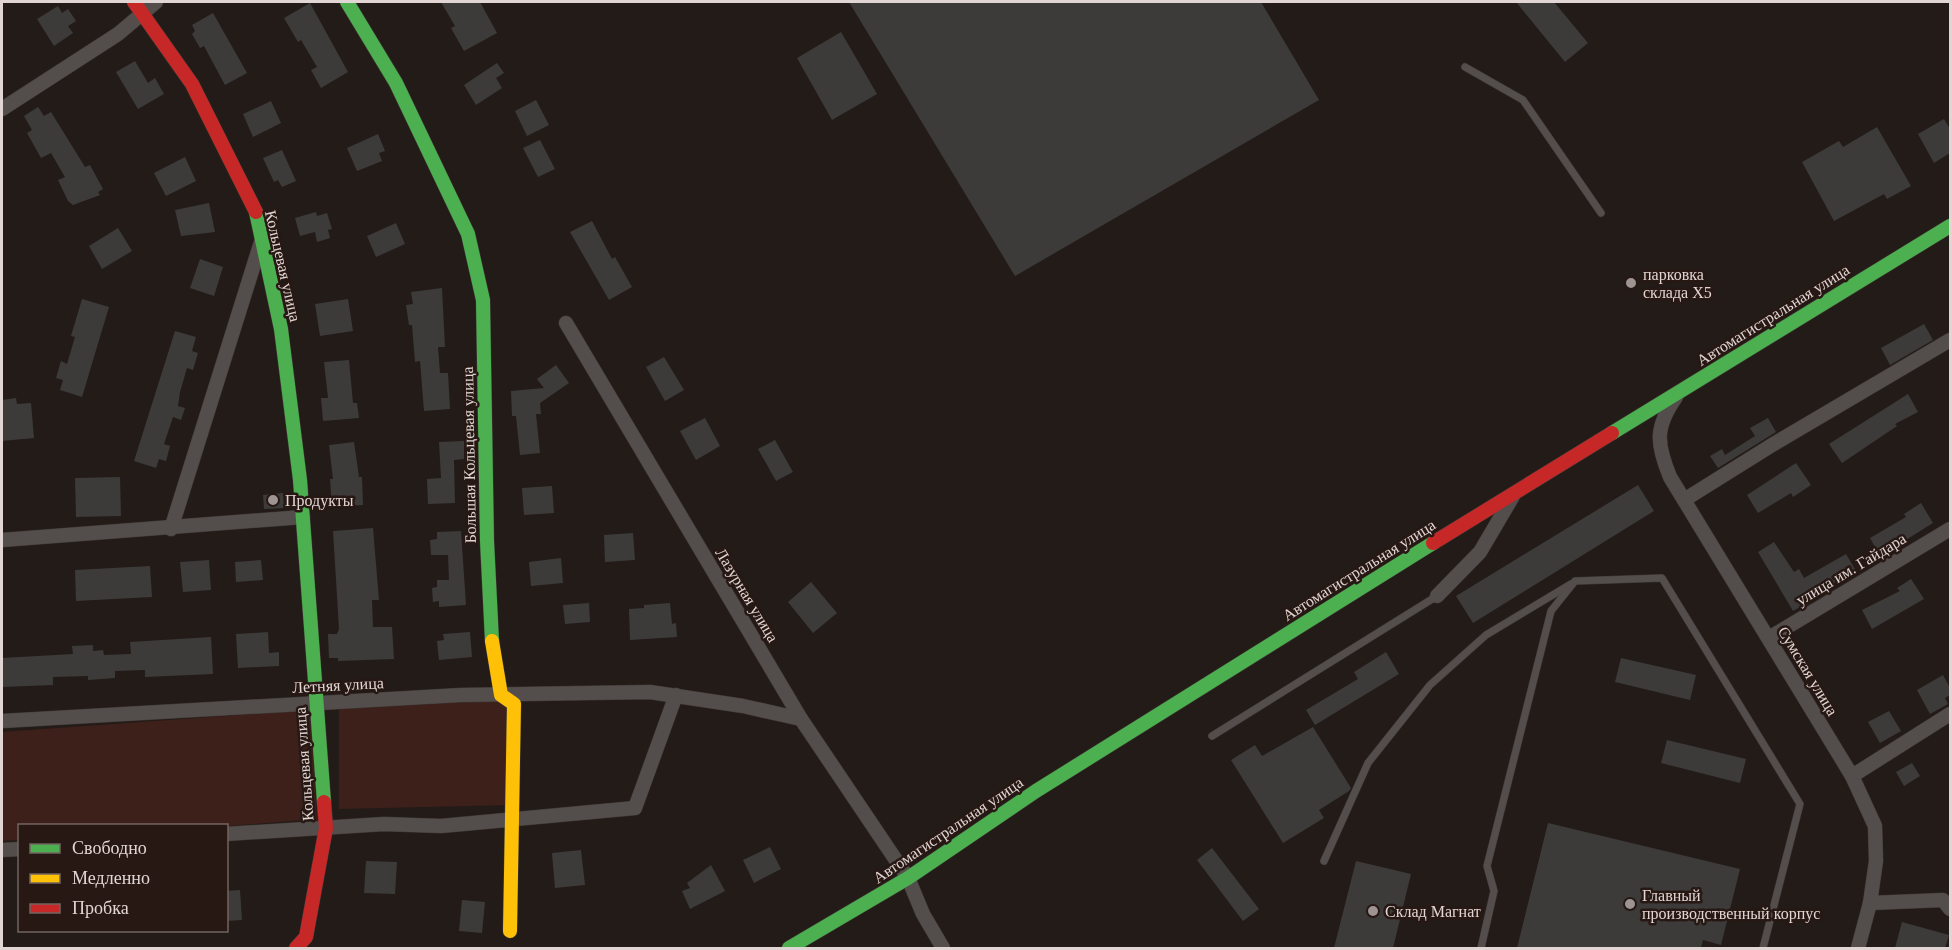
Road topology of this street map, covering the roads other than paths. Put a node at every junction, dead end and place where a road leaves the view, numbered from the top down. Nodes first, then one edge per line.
1 (134, 2) edge
2 (156, 2) edge
3 (347, 2) edge
4 (143, 15) junction
5 (1465, 67) dead end
6 (2, 109) edge
7 (1601, 213) dead end
8 (1950, 226) edge
9 (261, 242) junction
10 (566, 322) dead end
11 (1950, 340) edge
12 (1679, 393) junction
13 (1516, 492) junction
14 (1684, 500) junction
15 (303, 517) junction
16 (171, 529) junction
17 (1950, 529) edge
18 (2, 540) edge
19 (1575, 581) junction
20 (1437, 596) joint
21 (1769, 638) junction
22 (501, 695) junction
23 (676, 695) junction
24 (316, 702) junction
25 (1950, 714) edge
26 (801, 719) junction
27 (2, 721) edge
28 (1212, 736) dead end
29 (1852, 776) junction
30 (512, 820) junction
31 (326, 828) junction
32 (228, 834) edge
33 (18, 849) edge
34 (2, 850) edge
35 (1324, 861) dead end
36 (908, 878) junction
37 (1948, 901) edge
38 (1870, 903) junction
39 (510, 931) dead end
40 (296, 948) edge
41 (789, 948) edge
42 (943, 948) edge
43 (1480, 948) edge
44 (1763, 948) edge
45 (1858, 948) edge

1 - 4 street, Кольцевая улица
2 - 4 street
3 - 22 street, Большая Кольцевая улица
4 - 6 street
4 - 9 street, Кольцевая улица
5 - 7 lane
8 - 12 street, Автомагистральная улица
9 - 15 street, Кольцевая улица
9 - 16 street
10 - 26 street, Лазурная улица
11 - 14 street
12 - 13 street, Автомагистральная улица
12 - 14 street, Сумская улица
13 - 20 street
13 - 36 street, Автомагистральная улица
14 - 21 street, Сумская улица
15 - 16 street
15 - 24 street, Кольцевая улица
16 - 18 street
17 - 21 street, улица им. Гайдара
19 - 35 lane
19 - 43 lane
19 - 44 lane
20 - 28 lane
21 - 29 street, Сумская улица
22 - 23 street, Летняя улица
22 - 24 street, Летняя улица
22 - 30 street, Большая Кольцевая улица
23 - 26 street, Летняя улица
23 - 30 street
24 - 27 street, Летняя улица
24 - 31 street, Кольцевая улица
25 - 29 street
26 - 36 street, Лазурная улица
29 - 38 street, Сумская улица
30 - 31 street
30 - 39 street, Большая Кольцевая улица
31 - 32 street
31 - 40 street, Кольцевая улица
33 - 34 street
36 - 41 street, Автомагистральная улица
36 - 42 street, Лазурная улица
37 - 38 street
38 - 45 street, Сумская улица

